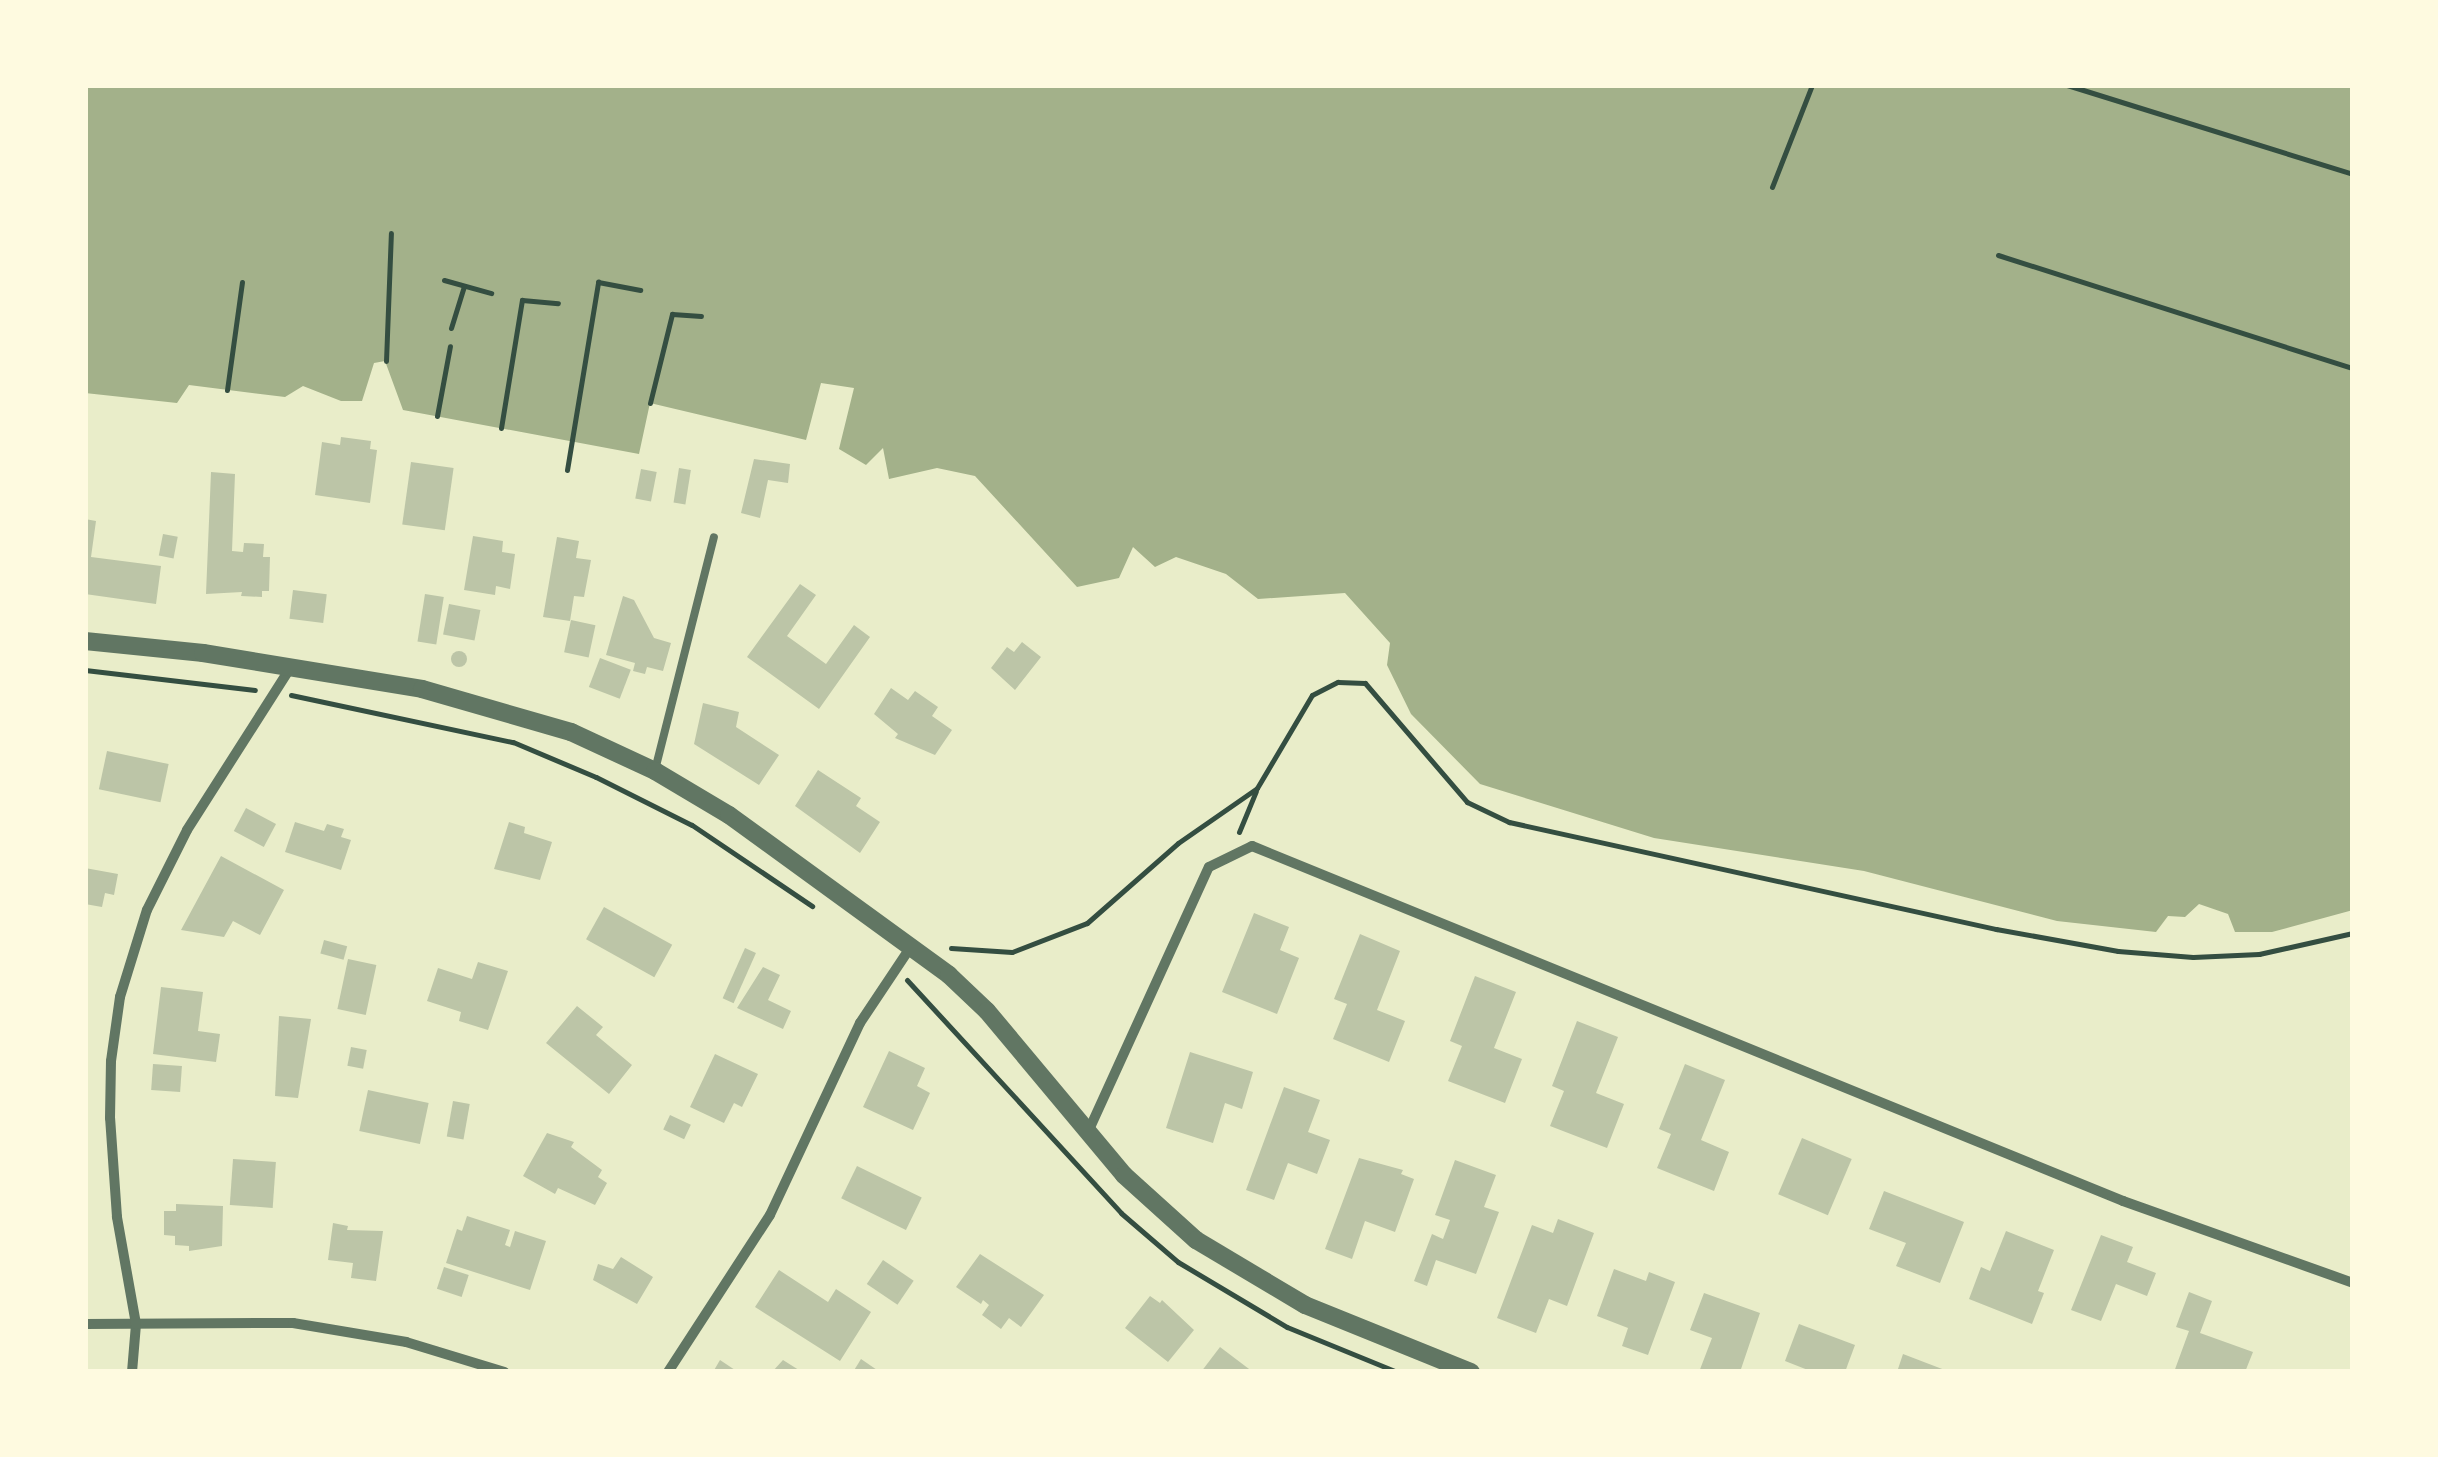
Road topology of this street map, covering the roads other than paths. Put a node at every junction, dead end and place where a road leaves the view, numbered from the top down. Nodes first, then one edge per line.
1 (714, 537) dead end
2 (85, 641) edge
3 (291, 668) junction
4 (655, 771) junction
5 (912, 945) junction
6 (1087, 1134) junction
7 (2353, 1284) edge
8 (85, 1324) edge
9 (136, 1324) junction
10 (132, 1372) edge
11 (505, 1372) edge
12 (668, 1372) edge
13 (1471, 1372) edge

1 - 4 lane
2 - 3 street
3 - 4 street
3 - 9 street
4 - 5 street
5 - 6 street
5 - 12 street
6 - 7 street
6 - 13 street
8 - 9 street
9 - 10 street
9 - 11 street

